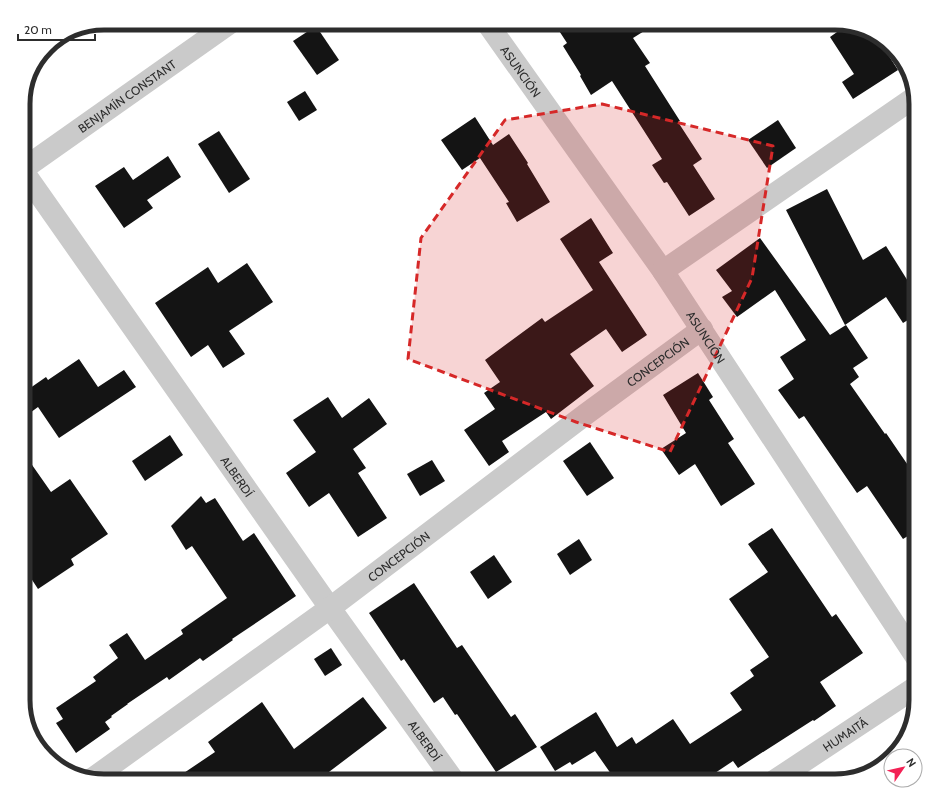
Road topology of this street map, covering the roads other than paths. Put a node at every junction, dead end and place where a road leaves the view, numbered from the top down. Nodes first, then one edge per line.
1 (220, 30) edge
2 (492, 30) edge
3 (909, 101) edge
4 (30, 165) edge
5 (30, 180) edge
6 (663, 271) junction
7 (702, 329) junction
8 (330, 608) junction
9 (909, 645) edge
10 (909, 692) edge
11 (100, 774) edge
12 (449, 774) edge
13 (785, 774) edge

1 - 4 street, BENJAMÍN CONSTANT
2 - 6 street, ASUNCIÓN
3 - 6 street
5 - 8 street, ALBERDÍ
6 - 7 street, ASUNCIÓN
7 - 8 street, CONCEPCIÓN
7 - 9 street, ASUNCIÓN
8 - 11 street, CONCEPCIÓN
8 - 12 street, ALBERDÍ
10 - 13 street, HUMAITÁ

